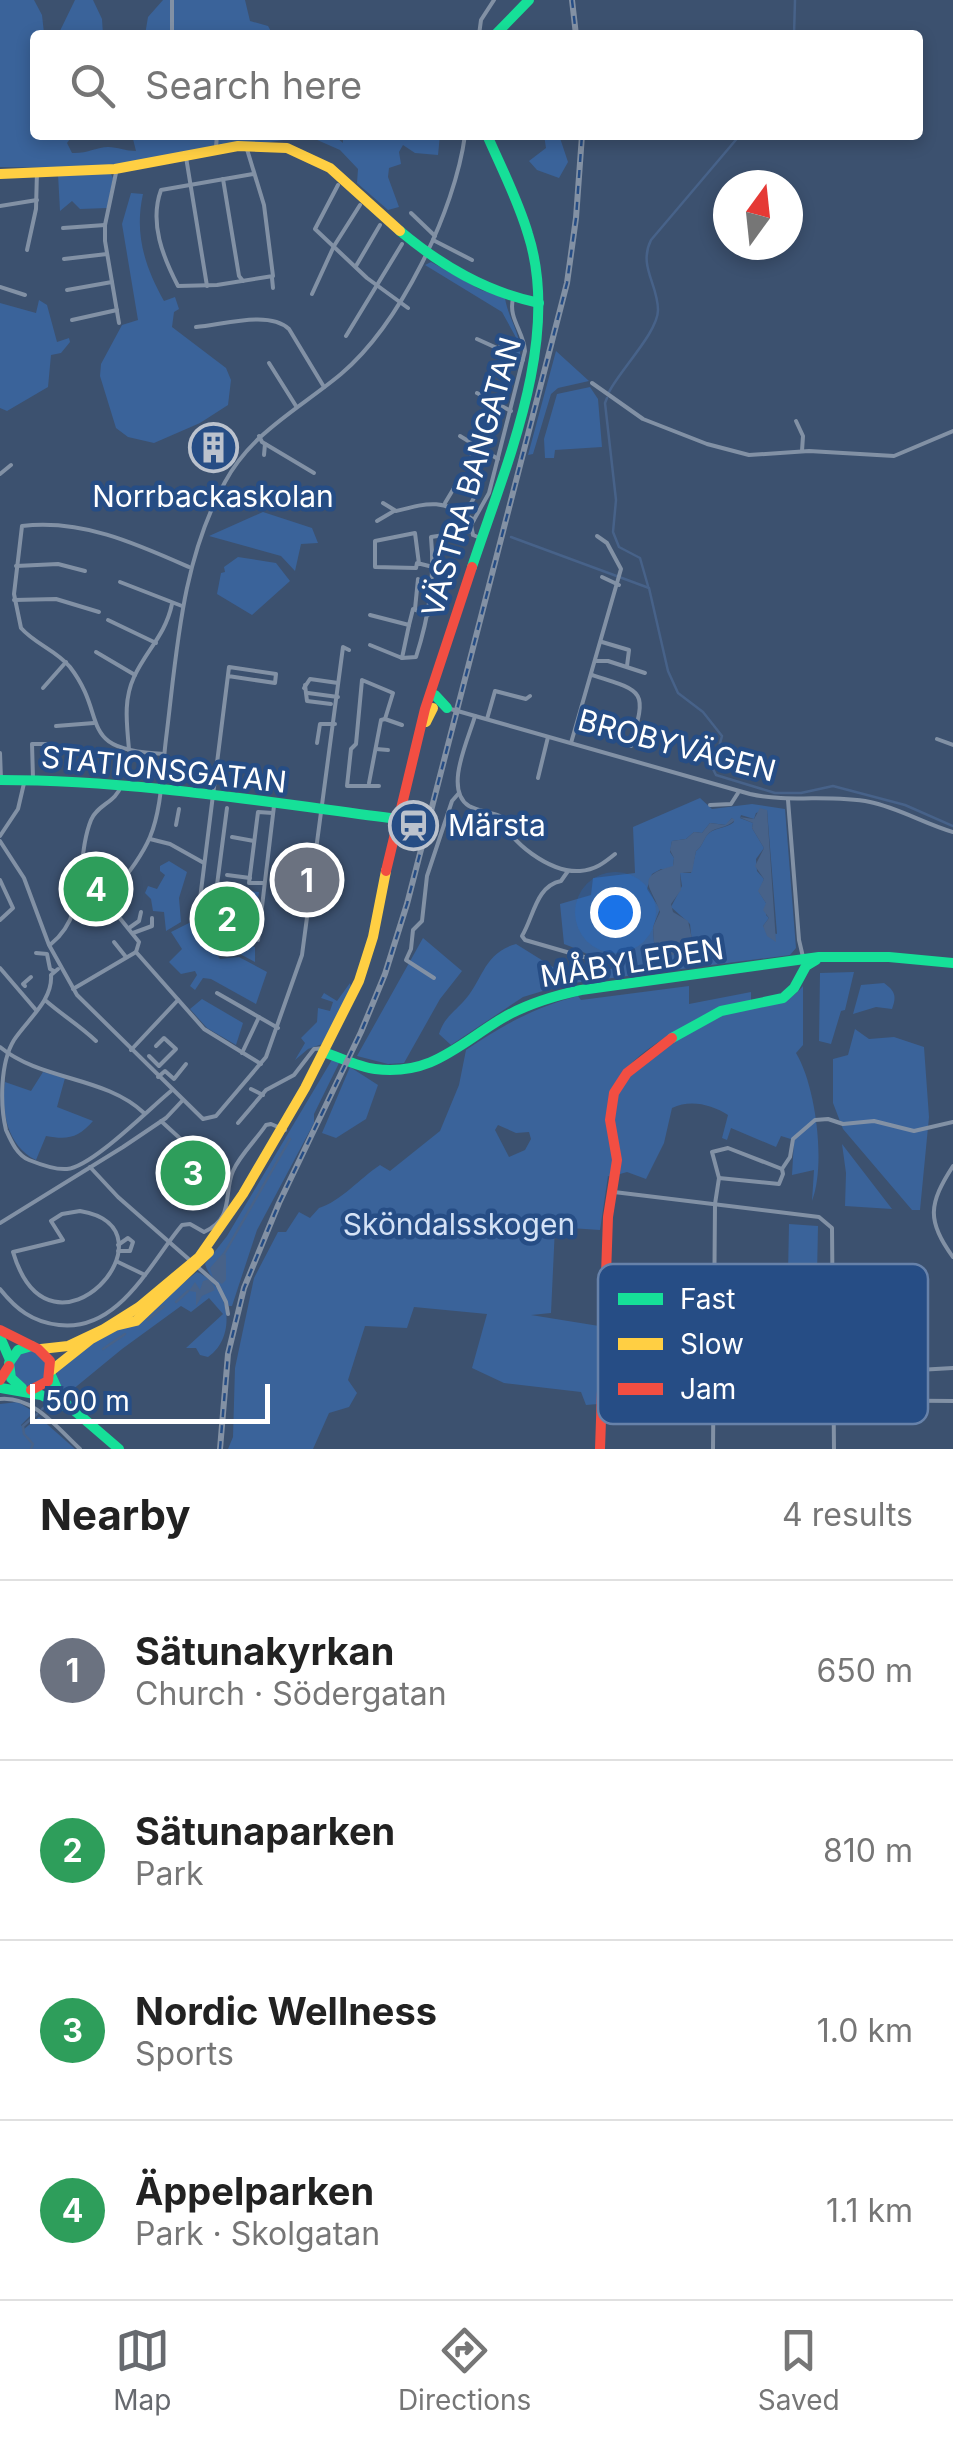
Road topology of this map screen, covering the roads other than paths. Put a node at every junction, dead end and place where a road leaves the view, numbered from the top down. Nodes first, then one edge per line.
1 (172, 0) edge
2 (494, 0) edge
3 (528, 0) edge
4 (172, 30) edge
5 (479, 30) edge
6 (500, 30) edge
7 (217, 140) edge
8 (464, 140) edge
9 (489, 140) edge
10 (246, 146) junction
11 (216, 151) junction
12 (186, 157) junction
13 (118, 168) junction
14 (36, 171) junction
15 (0, 174) edge
16 (254, 174) junction
17 (223, 179) junction
18 (190, 185) junction
19 (338, 185) dead end
20 (37, 200) junction
21 (360, 205) dead end
22 (0, 206) edge
23 (411, 214) dead end
24 (105, 225) junction
25 (380, 225) dead end
26 (63, 228) dead end
27 (434, 238) junction
28 (402, 244) dead end
29 (334, 246) junction
30 (26, 250) dead end
31 (426, 253) junction
32 (107, 254) junction
33 (64, 258) dead end
34 (472, 260) dead end
35 (356, 266) junction
36 (272, 278) junction
37 (112, 282) junction
38 (244, 282) junction
39 (207, 286) junction
40 (377, 286) junction
41 (0, 288) edge
42 (273, 288) dead end
43 (67, 290) dead end
44 (25, 294) dead end
45 (312, 294) dead end
46 (513, 297) junction
47 (398, 302) junction
48 (539, 302) junction
49 (408, 308) dead end
50 (117, 310) junction
51 (72, 320) dead end
52 (118, 324) dead end
53 (196, 327) dead end
54 (346, 336) dead end
55 (477, 338) dead end
56 (523, 360) junction
57 (269, 363) dead end
58 (592, 383) dead end
59 (324, 387) junction
60 (480, 392) dead end
61 (488, 400) junction
62 (297, 407) junction
63 (484, 407) dead end
64 (510, 411) junction
65 (796, 422) dead end
66 (953, 431) edge
67 (259, 436) junction
68 (460, 436) dead end
69 (265, 444) junction
70 (476, 446) junction
71 (802, 451) junction
72 (471, 454) dead end
73 (264, 455) dead end
74 (498, 459) junction
75 (11, 464) dead end
76 (314, 473) dead end
77 (0, 474) edge
78 (457, 483) dead end
79 (475, 496) dead end
80 (383, 503) dead end
81 (445, 503) junction
82 (394, 510) junction
83 (465, 514) junction
84 (474, 520) junction
85 (377, 521) dead end
86 (471, 531) junction
87 (597, 536) dead end
88 (483, 539) junction
89 (419, 564) junction
90 (16, 566) junction
91 (434, 567) junction
92 (191, 568) junction
93 (86, 571) dead end
94 (602, 576) dead end
95 (418, 579) dead end
96 (619, 580) junction
97 (120, 582) dead end
98 (14, 600) junction
99 (172, 604) junction
100 (182, 606) junction
101 (415, 609) junction
102 (99, 612) dead end
103 (370, 614) dead end
104 (428, 615) junction
105 (108, 620) dead end
106 (409, 625) junction
107 (602, 642) junction
108 (156, 643) junction
109 (370, 645) dead end
110 (346, 649) dead end
111 (96, 652) dead end
112 (402, 658) junction
113 (596, 661) junction
114 (66, 662) junction
115 (626, 667) junction
116 (229, 673) junction
117 (645, 673) dead end
118 (135, 674) junction
119 (592, 674) junction
120 (340, 685) junction
121 (43, 688) dead end
122 (306, 689) junction
123 (530, 696) dead end
124 (338, 697) junction
125 (331, 704) dead end
126 (434, 707) junction
127 (475, 716) junction
128 (385, 719) junction
129 (487, 719) junction
130 (94, 724) junction
131 (335, 724) junction
132 (402, 725) dead end
133 (56, 726) dead end
134 (548, 737) junction
135 (937, 739) dead end
136 (317, 743) dead end
137 (48, 744) dead end
138 (572, 744) junction
139 (953, 745) edge
140 (631, 746) dead end
141 (376, 749) junction
142 (129, 750) junction
143 (388, 750) dead end
144 (0, 753) edge
145 (164, 754) junction
146 (538, 778) dead end
147 (29, 779) junction
148 (0, 780) edge
149 (369, 784) junction
150 (120, 786) junction
151 (379, 786) dead end
152 (160, 789) junction
153 (739, 791) junction
154 (459, 793) junction
155 (212, 797) junction
156 (788, 800) junction
157 (710, 805) dead end
158 (227, 808) dead end
159 (179, 809) dead end
160 (274, 809) junction
161 (322, 809) junction
162 (399, 817) junction
163 (176, 825) dead end
164 (953, 832) edge
165 (232, 837) dead end
166 (150, 838) junction
167 (0, 839) edge
168 (254, 841) junction
169 (616, 854) dead end
170 (205, 864) junction
171 (568, 871) junction
172 (227, 875) dead end
173 (250, 878) junction
174 (0, 880) edge
175 (265, 883) junction
176 (78, 896) junction
177 (103, 906) junction
178 (214, 908) dead end
179 (142, 912) dead end
180 (198, 915) dead end
181 (152, 918) dead end
182 (0, 920) edge
183 (131, 931) junction
184 (258, 940) dead end
185 (114, 942) dead end
186 (49, 945) junction
187 (136, 952) junction
188 (36, 954) dead end
189 (584, 957) dead end
190 (126, 958) junction
191 (800, 962) junction
192 (953, 962) edge
193 (0, 968) edge
194 (60, 968) junction
195 (54, 971) junction
196 (32, 977) dead end
197 (434, 978) dead end
198 (25, 986) dead end
199 (73, 990) junction
200 (217, 993) dead end
201 (45, 1000) junction
202 (178, 1000) junction
203 (36, 1010) junction
204 (259, 1017) junction
205 (278, 1028) junction
206 (96, 1041) dead end
207 (0, 1046) edge
208 (156, 1046) dead end
209 (131, 1050) junction
210 (8, 1053) junction
211 (242, 1053) junction
212 (335, 1053) junction
213 (149, 1056) dead end
214 (186, 1064) dead end
215 (261, 1064) junction
216 (158, 1077) junction
217 (251, 1089) dead end
218 (171, 1090) junction
219 (262, 1095) junction
220 (182, 1101) junction
221 (144, 1113) junction
222 (161, 1121) junction
223 (238, 1122) dead end
224 (953, 1122) edge
225 (283, 1130) junction
226 (185, 1143) dead end
227 (953, 1166) edge
228 (90, 1168) junction
229 (782, 1168) junction
230 (718, 1178) junction
231 (613, 1192) junction
232 (716, 1204) junction
233 (0, 1222) edge
234 (168, 1241) junction
235 (953, 1257) edge
236 (117, 1261) junction
237 (195, 1264) junction
238 (606, 1264) edge
239 (715, 1264) edge
240 (832, 1264) edge
241 (146, 1274) junction
242 (102, 1286) junction
243 (0, 1289) edge
244 (108, 1292) dead end
245 (59, 1302) junction
246 (58, 1309) dead end
247 (228, 1314) dead end
248 (132, 1315) junction
249 (0, 1334) edge
250 (36, 1348) junction
251 (9, 1364) junction
252 (953, 1368) edge
253 (928, 1369) edge
254 (51, 1372) junction
255 (0, 1389) edge
256 (27, 1389) junction
257 (928, 1400) edge
258 (953, 1401) edge
259 (69, 1407) junction
260 (84, 1420) junction
261 (603, 1424) edge
262 (713, 1424) edge
263 (833, 1424) edge
264 (80, 1449) edge
265 (118, 1449) edge
266 (600, 1449) edge
267 (713, 1449) edge
268 (834, 1449) edge

1 - 4 street
2 - 5 street
3 - 6 street
7 - 11 street
8 - 27 street
9 - 48 street, VÄSTRA BANGATAN
10 - 11 street
10 - 16 street
10 - 31 street
11 - 12 street
12 - 13 street
12 - 18 street
13 - 14 street
13 - 24 street
14 - 15 street
14 - 20 street
16 - 17 street
16 - 36 street
17 - 18 street
17 - 38 street
18 - 39 street
18 - 39 street
19 - 29 street
20 - 22 street
20 - 30 street
21 - 29 street
23 - 27 street
24 - 26 street
24 - 32 street
25 - 35 street
27 - 31 street
27 - 34 street
28 - 40 street
29 - 35 street
29 - 45 street
31 - 46 street
31 - 47 street
32 - 33 street
32 - 37 street
35 - 40 street
36 - 38 street
36 - 42 street
37 - 43 street
37 - 50 street
38 - 39 street
40 - 47 street
40 - 54 street
41 - 44 street
46 - 48 street
46 - 56 street
47 - 49 street
47 - 59 street
48 - 88 street, VÄSTRA BANGATAN
50 - 51 street
50 - 52 street
53 - 59 street
55 - 56 street
56 - 64 street
57 - 62 street
58 - 71 street
59 - 62 street
60 - 61 street
61 - 63 street
61 - 64 street
62 - 67 street
64 - 74 street
65 - 71 street
66 - 71 street
67 - 69 street
67 - 92 street
68 - 70 street
69 - 73 street
69 - 76 street
70 - 72 street
70 - 74 street
74 - 84 street
75 - 77 street
78 - 81 street
79 - 83 street
80 - 82 street
81 - 82 street
81 - 83 street
82 - 85 street
83 - 84 street
84 - 86 street
86 - 88 street
86 - 91 street
87 - 96 street
88 - 126 street, VÄSTRA BANGATAN
89 - 89 street
89 - 91 street
90 - 92 street
90 - 93 street
90 - 98 street
91 - 104 street
92 - 100 street
94 - 96 street
95 - 101 street
96 - 107 street
97 - 99 street
98 - 102 street
98 - 114 street
99 - 100 street
99 - 108 street
100 - 145 street
101 - 104 street
101 - 106 street
103 - 106 street
104 - 112 street
105 - 108 street
106 - 112 street
107 - 113 street
107 - 115 street
108 - 118 street
109 - 112 street
110 - 120 street
111 - 118 street
113 - 115 street
113 - 119 street
114 - 121 street
114 - 130 street
115 - 117 street
116 - 116 street
116 - 155 street
118 - 142 street
119 - 138 street
119 - 140 street
120 - 122 street
120 - 124 street
122 - 124 street
122 - 125 street
123 - 129 street
124 - 131 street
126 - 127 street, BROBYVÄGEN
126 - 162 street, VÄSTRA BANGATAN
127 - 129 street, BROBYVÄGEN
127 - 154 street
128 - 132 street
128 - 141 street
128 - 149 street
129 - 134 street, BROBYVÄGEN
130 - 133 street
130 - 142 street
131 - 136 street
131 - 161 street
134 - 138 street, BROBYVÄGEN
134 - 146 street
135 - 139 street
137 - 147 street
138 - 153 street, BROBYVÄGEN
141 - 143 street
141 - 149 street
142 - 145 street
144 - 148 street
145 - 152 street
147 - 148 street, STATIONSGATAN
147 - 150 street, STATIONSGATAN
147 - 167 street
149 - 151 street
150 - 152 street, STATIONSGATAN
150 - 176 street
152 - 155 street, STATIONSGATAN
152 - 166 street
153 - 156 street, BROBYVÄGEN
153 - 157 street
154 - 171 street
154 - 197 street
155 - 160 street, STATIONSGATAN
155 - 170 street
156 - 164 street, BROBYVÄGEN
156 - 191 street
158 - 178 street
159 - 163 street
160 - 161 street, STATIONSGATAN
160 - 168 street
160 - 175 street
161 - 162 street, STATIONSGATAN
161 - 205 street
162 - 212 street, VÄSTRA BANGATAN
165 - 168 street
166 - 170 street
166 - 177 street
167 - 186 street
168 - 173 street
169 - 171 street
170 - 180 street
171 - 189 street
172 - 173 street
173 - 175 street
174 - 182 street
175 - 184 street
176 - 177 street
176 - 186 street
177 - 183 street
179 - 183 street
181 - 183 street
183 - 187 street
185 - 190 street
186 - 194 street
187 - 190 street
187 - 202 street
188 - 195 street
190 - 199 street
191 - 192 street
191 - 212 street, MÅBYLEDEN
191 - 231 street
193 - 203 street
194 - 195 street
194 - 199 street
195 - 201 street
196 - 198 street
199 - 209 street
200 - 204 street
201 - 203 street
201 - 206 street
202 - 209 street
202 - 211 street
203 - 210 street
204 - 205 street
204 - 211 street
205 - 215 street
207 - 210 street
208 - 213 street
209 - 216 street
210 - 221 street
210 - 221 street
211 - 215 street
212 - 219 street
212 - 225 street, VÄSTRA BANGATAN
214 - 216 street
215 - 220 street
216 - 218 street
217 - 219 street
218 - 220 street
218 - 221 street
219 - 223 street
220 - 222 street
222 - 226 street
222 - 228 street
224 - 229 street
225 - 234 street
225 - 237 street, VÄSTRA BANGATAN
227 - 235 street
228 - 233 street
228 - 234 street
229 - 230 street
229 - 230 street
230 - 232 street
231 - 232 street
231 - 238 street
232 - 239 street
232 - 240 street
234 - 237 street
234 - 241 street
236 - 241 street
236 - 242 street
236 - 245 street
237 - 247 street
237 - 248 street, VÄSTRA BANGATAN
241 - 243 street
242 - 244 street
242 - 245 street
245 - 246 street
248 - 250 street, VÄSTRA BANGATAN
248 - 254 street, VÄSTRA BANGATAN
249 - 250 street
249 - 251 street
250 - 251 street
250 - 254 street
251 - 255 street
251 - 256 street
252 - 253 street
254 - 256 street
254 - 259 street
255 - 256 street
255 - 260 street
255 - 264 street
256 - 259 street
257 - 258 street
259 - 260 street
260 - 265 street
261 - 266 street
262 - 267 street
263 - 268 street

